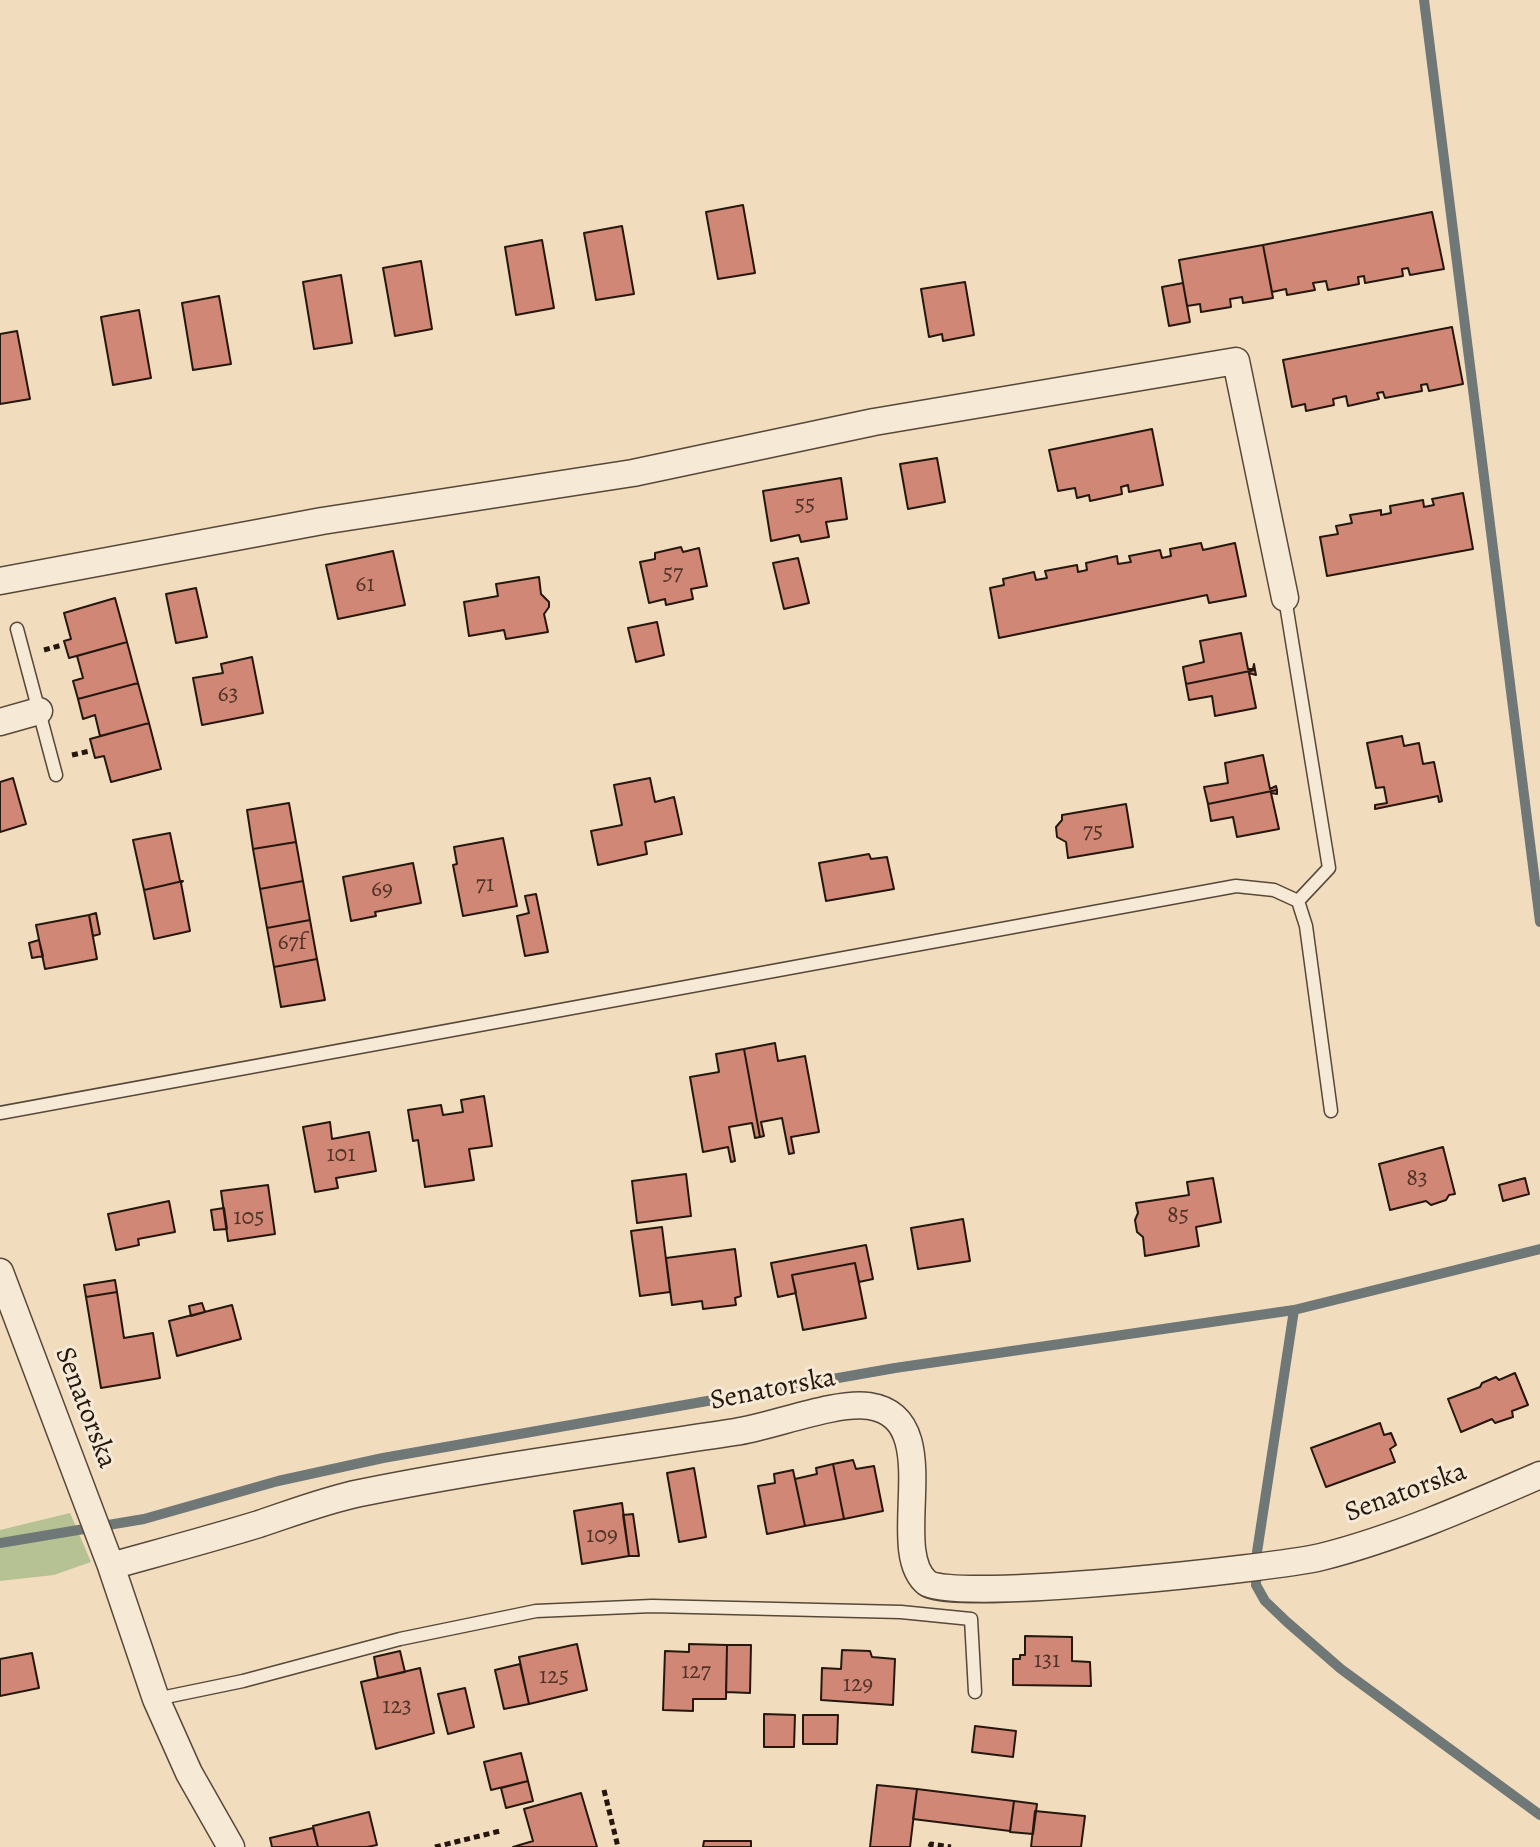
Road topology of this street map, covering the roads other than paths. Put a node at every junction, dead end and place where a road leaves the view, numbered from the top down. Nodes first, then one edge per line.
1 (0, 581) edge
2 (1285, 598) joint
3 (17, 629) dead end
4 (39, 711) junction
5 (0, 722) edge
6 (56, 775) dead end
7 (1298, 901) junction
8 (1331, 1111) dead end
9 (0, 1113) edge
10 (0, 1272) edge
11 (1540, 1475) edge
12 (111, 1566) junction
13 (975, 1692) dead end
14 (156, 1699) junction
15 (231, 1847) edge

1 - 2 street
2 - 7 lane
3 - 4 lane
4 - 5 street
4 - 6 lane
7 - 8 lane
7 - 9 lane
10 - 12 street, Senatorska
11 - 12 street, Senatorska
12 - 14 street, Senatorska
13 - 14 lane
14 - 15 street, Senatorska

